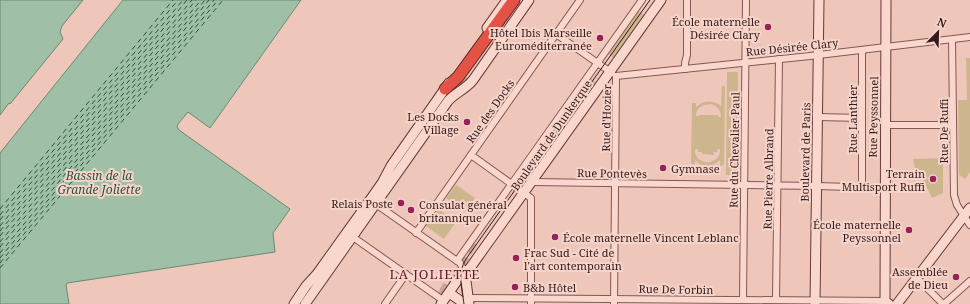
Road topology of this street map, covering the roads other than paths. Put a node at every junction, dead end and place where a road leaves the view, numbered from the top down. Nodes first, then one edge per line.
1 (507, 0) edge
2 (514, 0) edge
3 (521, 0) edge
4 (529, 0) edge
5 (580, 0) edge
6 (642, 0) edge
7 (661, 0) edge
8 (687, 0) edge
9 (746, 0) edge
10 (819, 0) edge
11 (886, 0) edge
12 (556, 34) junction
13 (970, 37) edge
14 (952, 40) junction
15 (886, 47) junction
16 (862, 50) junction
17 (818, 55) junction
18 (779, 59) junction
19 (745, 62) junction
20 (598, 63) junction
21 (685, 69) junction
22 (613, 74) junction
23 (466, 77) tunnel mouth
24 (445, 89) junction
25 (817, 117) junction
26 (862, 118) junction
27 (886, 125) junction
28 (952, 125) junction
29 (471, 155) junction
30 (532, 182) junction
31 (512, 184) junction
32 (615, 184) junction
33 (744, 185) junction
34 (778, 185) junction
35 (817, 186) junction
36 (862, 187) junction
37 (885, 188) junction
38 (524, 193) junction
39 (373, 202) junction
40 (967, 214) edge
41 (970, 225) edge
42 (416, 233) junction
43 (350, 234) junction
44 (457, 261) junction
45 (465, 273) junction
46 (406, 274) junction
47 (917, 278) junction
48 (970, 281) edge
49 (445, 299) edge
50 (743, 300) junction
51 (776, 300) junction
52 (531, 301) edge
53 (614, 301) edge
54 (466, 302) edge
55 (815, 302) edge
56 (887, 302) edge
57 (294, 304) edge
58 (305, 304) edge
59 (384, 304) edge
60 (898, 304) edge
61 (943, 304) edge

1 - 24 street
2 - 24 highway
3 - 23 highway
4 - 39 street
5 - 12 street, Rue des Docks
6 - 20 street, Boulevard de Dunkerque
7 - 22 street, Boulevard de Dunkerque
8 - 21 street
9 - 19 street, Rue du Chevalier Paul
10 - 17 street, Boulevard de Paris
11 - 15 street, Rue Peyssonnel
12 - 20 street
12 - 29 street, Rue des Docks
13 - 14 street, Rue Désirée Clary
14 - 15 street, Rue Désirée Clary
14 - 28 street, Rue De Ruffi
15 - 16 street, Rue Désirée Clary
15 - 27 street, Rue Peyssonnel
16 - 17 street, Rue Désirée Clary
16 - 26 street, Rue Lanthier
17 - 18 street, Rue Désirée Clary
17 - 25 street, Boulevard de Paris
18 - 19 street, Rue Désirée Clary
18 - 34 street, Rue Pierre Albrand
19 - 21 street, Rue Désirée Clary
19 - 33 street, Rue du Chevalier Paul
20 - 22 street
20 - 31 street, Boulevard de Dunkerque
21 - 22 street, Rue Désirée Clary
22 - 30 street, Boulevard de Dunkerque
22 - 32 street, Rue d'Hozier
24 - 39 street
25 - 26 street
25 - 35 street, Boulevard de Paris
26 - 36 street, Rue Lanthier
27 - 28 street
27 - 37 street, Rue Peyssonnel
28 - 40 street, Rue De Ruffi
29 - 31 street
29 - 42 street, Rue des Docks
30 - 32 street, Rue Pontevès
30 - 38 street, Boulevard de Dunkerque
31 - 38 street
31 - 44 street, Boulevard de Dunkerque
32 - 33 street, Rue Pontevès
32 - 53 street, Rue d'Hozier
33 - 34 street, Rue Pontevès
33 - 50 street, Rue du Chevalier Paul
34 - 35 street, Rue Pontevès
34 - 51 street, Rue Pierre Albrand
35 - 36 street, Rue Pontevès
35 - 55 street, Boulevard de Paris
36 - 37 street, Rue Pontevès
37 - 56 street, Rue Peyssonnel
38 - 45 street, Boulevard de Dunkerque
38 - 52 street
39 - 42 street
39 - 43 street
40 - 41 street, Rue De Ruffi
40 - 47 street
42 - 44 street
43 - 46 street
43 - 57 street
43 - 58 street
44 - 45 street
45 - 49 street, Boulevard de Dunkerque
45 - 54 street
46 - 49 street
46 - 59 street
47 - 60 street
47 - 61 street
48 - 61 street
49 - 54 street
50 - 51 street, Rue De Forbin
50 - 53 street, Rue De Forbin
51 - 55 street, Rue De Forbin
52 - 53 street, Rue De Forbin
52 - 54 street, Rue De Forbin
55 - 56 street, Rue De Forbin

